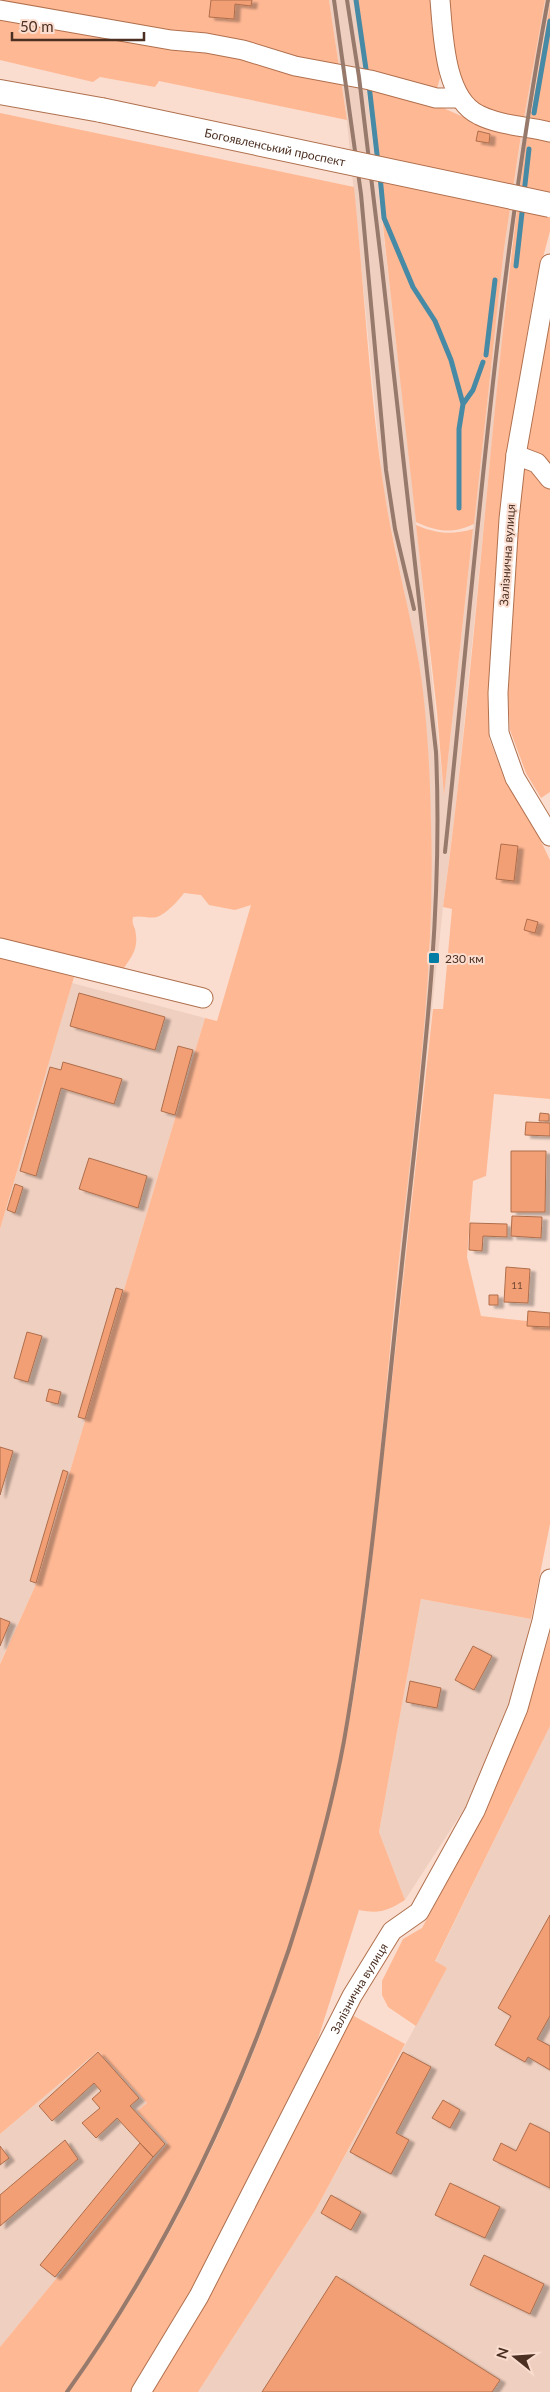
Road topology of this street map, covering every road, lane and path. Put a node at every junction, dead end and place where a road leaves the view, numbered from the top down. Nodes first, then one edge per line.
1 (440, 0) edge
2 (0, 10) edge
3 (0, 92) edge
4 (460, 98) junction
5 (550, 132) edge
6 (550, 204) edge
7 (550, 264) edge
8 (516, 455) junction
9 (550, 479) edge
10 (550, 836) edge
11 (0, 948) edge
12 (203, 998) dead end
13 (550, 1579) edge
14 (141, 2392) edge

1 - 4 street
2 - 4 street
3 - 6 main road, Богоявленський проспект, bridge
4 - 5 street
7 - 8 street, Залізнична вулиця
8 - 9 street
8 - 10 street, Залізнична вулиця
11 - 12 street
13 - 14 street, Залізнична вулиця

